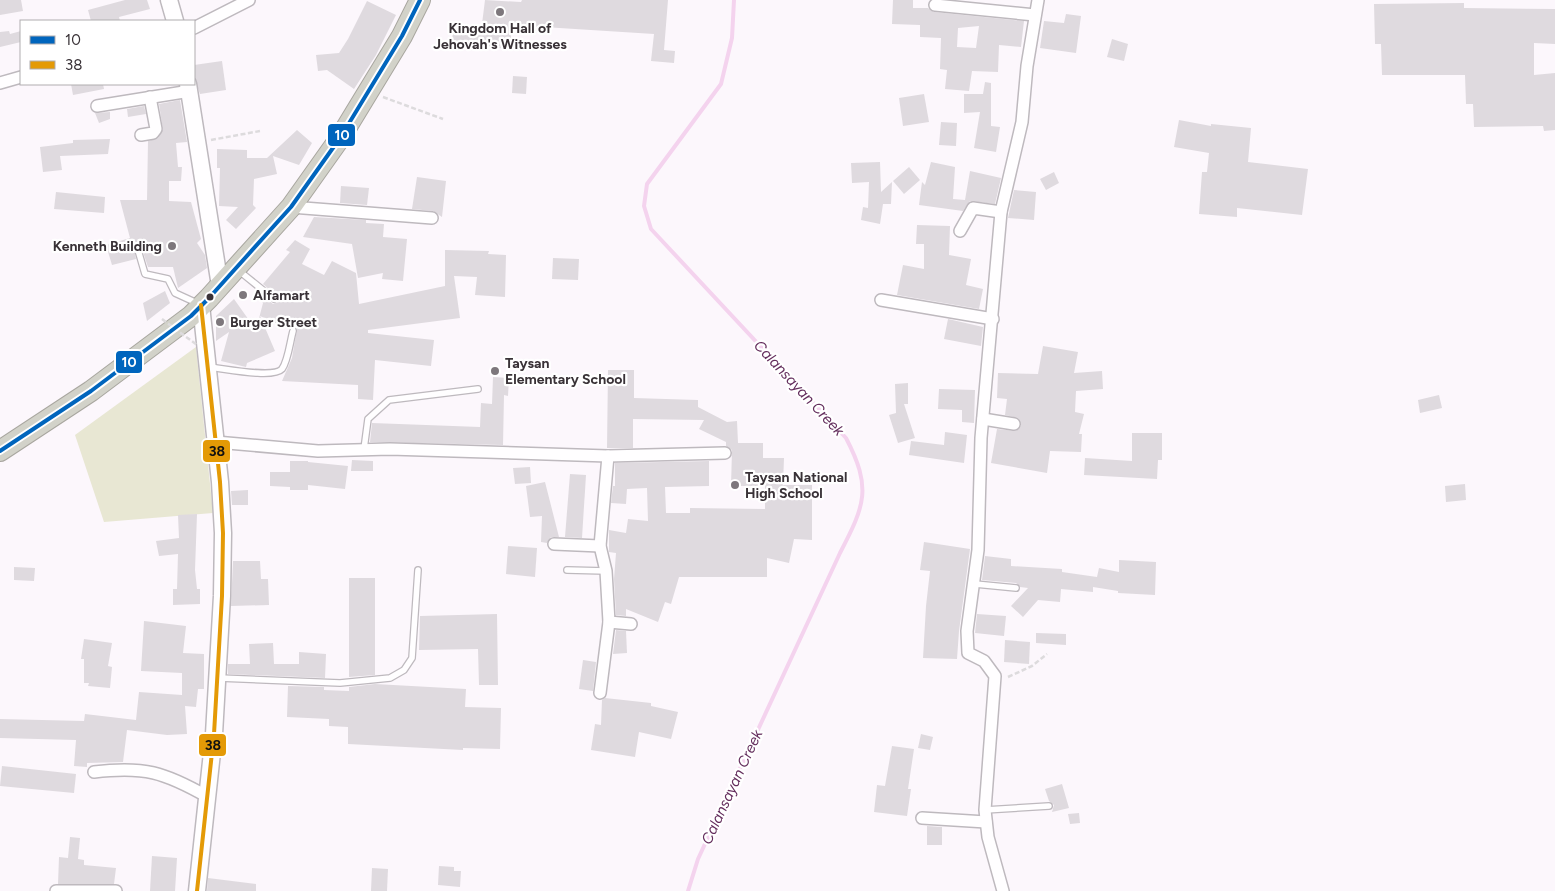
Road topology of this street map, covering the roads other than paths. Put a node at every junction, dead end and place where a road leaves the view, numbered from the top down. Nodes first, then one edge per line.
1 (169, 0) edge
2 (249, 0) edge
3 (420, 0) edge
4 (1038, 0) edge
5 (935, 5) dead end
6 (1035, 15) junction
7 (175, 20) edge
8 (195, 27) edge
9 (20, 77) edge
10 (0, 83) edge
11 (189, 87) edge
12 (150, 97) junction
13 (97, 106) dead end
14 (142, 135) dead end
15 (291, 207) junction
16 (1001, 212) junction
17 (432, 218) dead end
18 (960, 230) dead end
19 (138, 250) dead end
20 (236, 269) junction
21 (220, 286) junction
22 (274, 299) dead end
23 (881, 300) dead end
24 (201, 305) junction
25 (993, 319) junction
26 (293, 331) dead end
27 (208, 367) junction
28 (478, 389) dead end
29 (983, 420) junction
30 (1014, 424) dead end
31 (216, 442) junction
32 (364, 449) junction
33 (0, 451) edge
34 (725, 453) dead end
35 (608, 456) junction
36 (554, 544) dead end
37 (600, 546) junction
38 (418, 570) dead end
39 (567, 570) dead end
40 (606, 571) junction
41 (975, 584) junction
42 (1016, 588) dead end
43 (610, 622) junction
44 (631, 624) dead end
45 (216, 678) junction
46 (600, 693) dead end
47 (94, 772) dead end
48 (208, 797) junction
49 (1049, 806) dead end
50 (986, 816) junction
51 (922, 818) dead end
52 (56, 891) edge
53 (116, 891) edge
54 (197, 891) edge
55 (1004, 891) edge

1 - 7 street
2 - 8 street
3 - 15 highway
4 - 6 street
5 - 6 street
6 - 16 street
9 - 10 street
11 - 12 street
11 - 21 street
12 - 13 street
12 - 14 street
15 - 17 street
15 - 20 highway
16 - 18 street
16 - 25 street
19 - 24 lane
20 - 21 highway
20 - 22 lane
21 - 24 highway
23 - 25 street
24 - 27 street
24 - 33 highway
25 - 29 street
26 - 27 lane
27 - 31 street
28 - 32 lane
29 - 30 street
29 - 41 street
31 - 32 street
31 - 45 street
32 - 35 street
34 - 35 street
35 - 37 street
36 - 37 street
37 - 40 street
38 - 45 lane
39 - 40 lane
40 - 43 street
41 - 42 lane
41 - 50 street
43 - 44 street
43 - 46 street
45 - 48 street
47 - 48 street
48 - 54 street
49 - 50 lane
50 - 51 street
50 - 55 street
52 - 53 street

